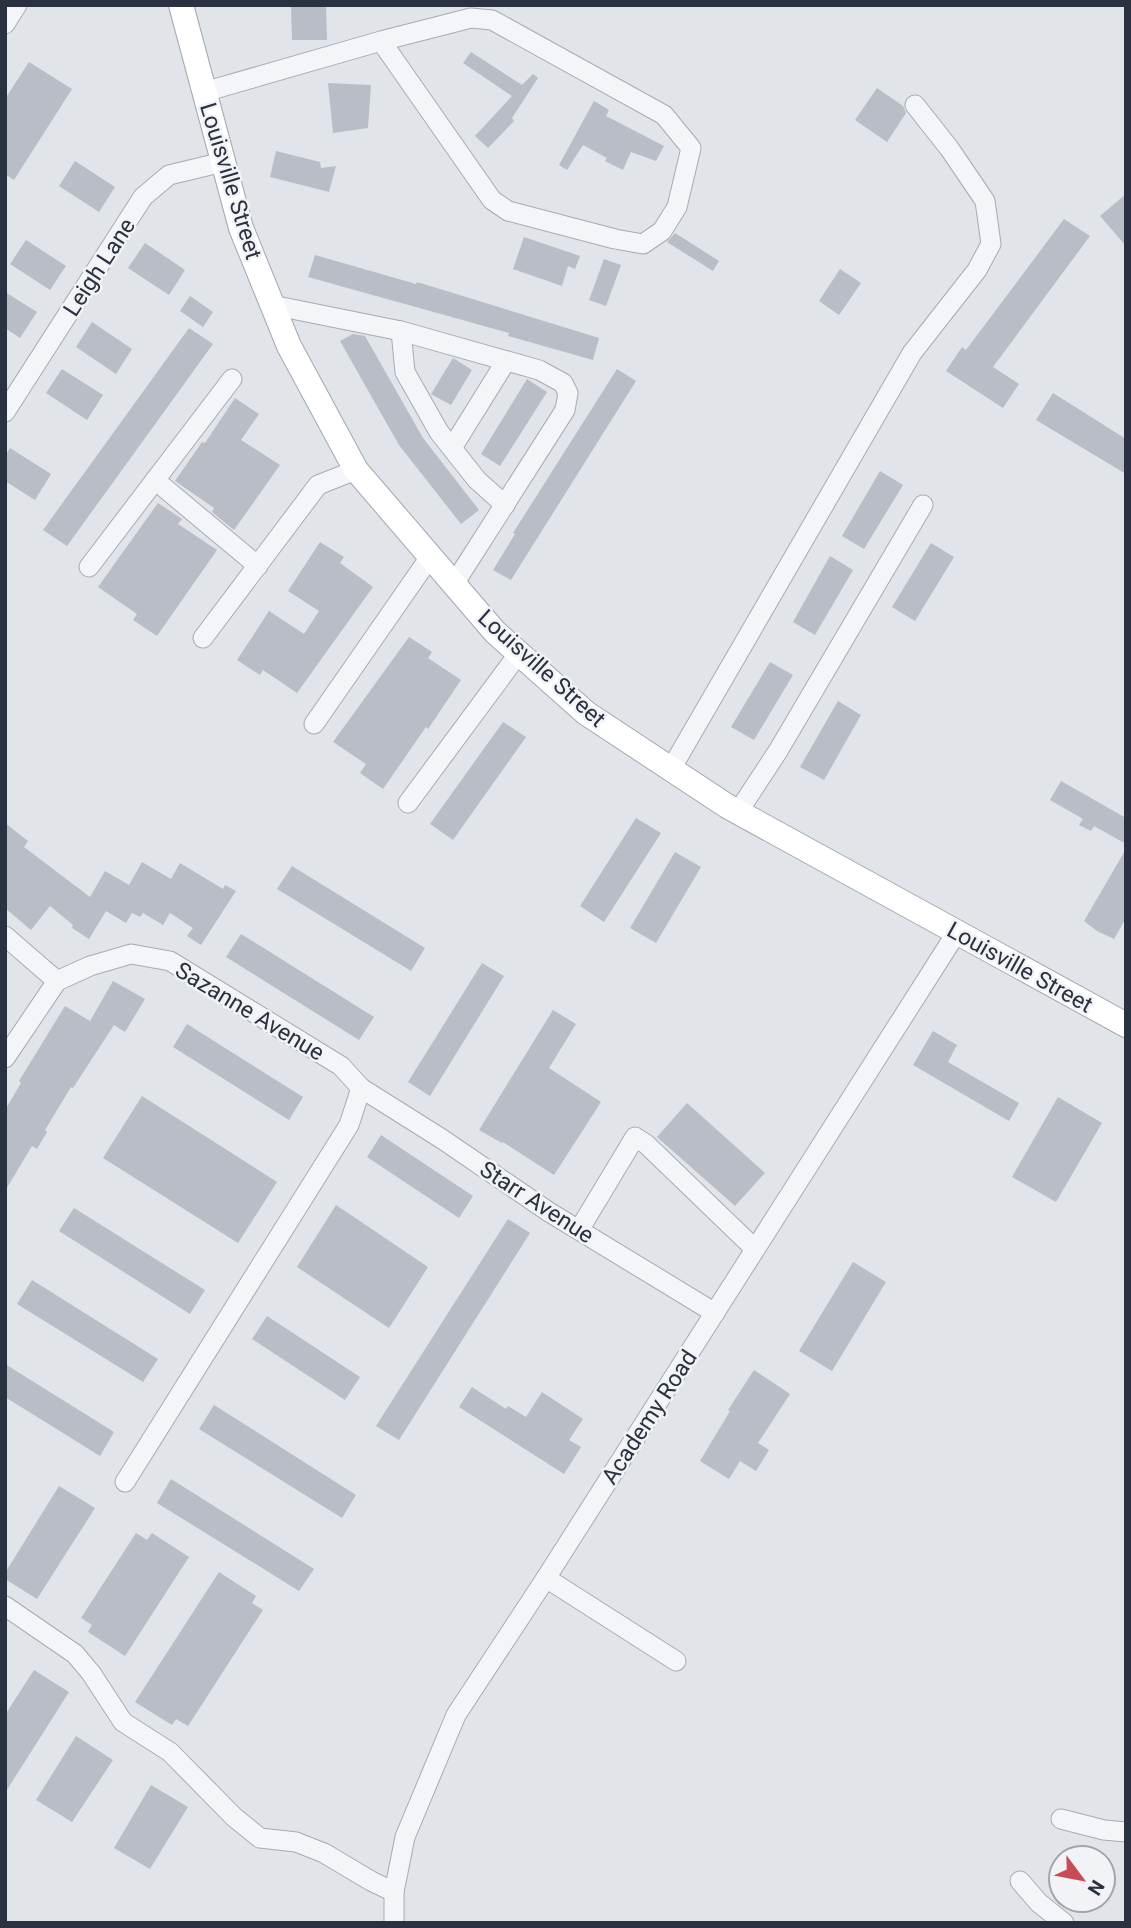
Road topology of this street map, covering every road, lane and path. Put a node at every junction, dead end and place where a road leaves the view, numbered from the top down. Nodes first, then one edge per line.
1 (17, 5) edge
2 (181, 5) edge
3 (5, 24) edge
4 (381, 41) junction
5 (204, 92) junction
6 (915, 105) dead end
7 (223, 162) junction
8 (272, 305) junction
9 (401, 331) junction
10 (506, 361) junction
11 (232, 379) dead end
12 (5, 412) edge
13 (452, 447) junction
14 (356, 470) junction
15 (155, 480) junction
16 (505, 505) junction
17 (923, 505) dead end
18 (430, 557) junction
19 (258, 566) junction
20 (89, 567) dead end
21 (454, 584) junction
22 (203, 638) dead end
23 (519, 653) junction
24 (314, 724) dead end
25 (671, 769) junction
26 (408, 803) dead end
27 (738, 813) junction
28 (957, 932) junction
29 (5, 936) edge
30 (57, 981) junction
31 (1126, 1025) edge
32 (5, 1058) edge
33 (361, 1088) junction
34 (579, 1230) junction
35 (755, 1249) junction
36 (715, 1313) junction
37 (125, 1482) dead end
38 (546, 1578) junction
39 (5, 1606) edge
40 (676, 1661) dead end
41 (1060, 1819) dead end
42 (1126, 1832) edge
43 (1020, 1881) dead end
44 (394, 1892) junction
45 (394, 1923) edge
46 (1064, 1923) edge

1 - 3 street
2 - 5 main road, Louisville Street
4 - 4 street
4 - 5 street
5 - 7 main road, Louisville Street
6 - 25 street
7 - 8 main road, Louisville Street
7 - 12 street, Leigh Lane
8 - 9 street
8 - 14 main road, Louisville Street
9 - 10 street
9 - 13 street
10 - 13 street
10 - 16 street
11 - 15 street
13 - 16 street
14 - 18 main road, Louisville Street
14 - 19 street
15 - 19 street
15 - 20 street
16 - 21 street
17 - 27 street
18 - 21 main road, Louisville Street
18 - 24 street
19 - 22 street
21 - 23 main road, Louisville Street
23 - 25 main road, Louisville Street
23 - 26 street
25 - 27 main road, Louisville Street
27 - 28 main road, Louisville Street
28 - 31 main road, Louisville Street
28 - 35 street, Academy Road
29 - 30 street
30 - 32 street
30 - 33 street, Sazanne Avenue
33 - 34 street, Starr Avenue
33 - 37 street
34 - 35 street
34 - 36 street, Starr Avenue
35 - 36 street, Academy Road
36 - 38 street, Academy Road
38 - 40 street
38 - 44 street, Academy Road
39 - 44 street
41 - 42 street
43 - 46 street
44 - 45 street, Academy Road

